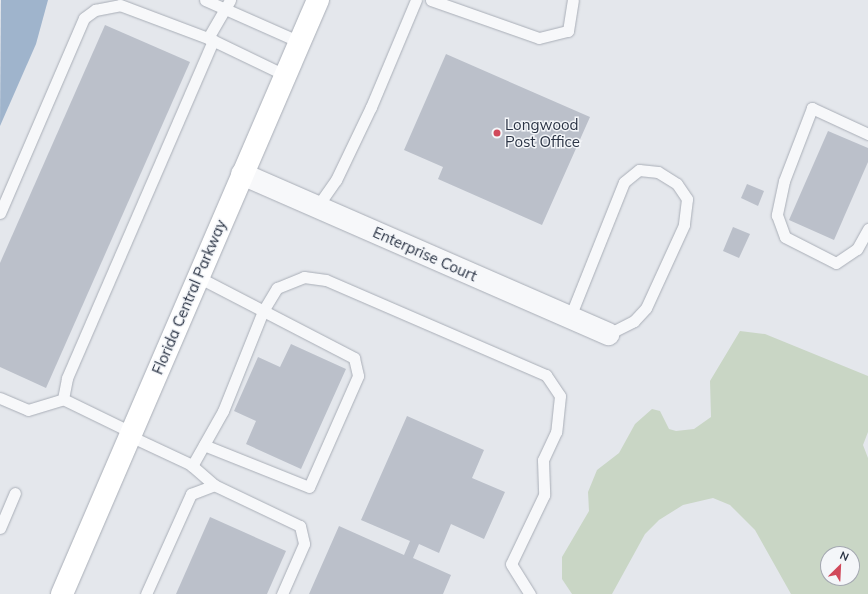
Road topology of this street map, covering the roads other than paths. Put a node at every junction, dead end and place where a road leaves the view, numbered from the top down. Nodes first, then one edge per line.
1 (205, 0) edge
2 (230, 0) edge
3 (318, 0) edge
4 (416, 0) edge
5 (431, 0) edge
6 (573, 0) edge
7 (224, 11) junction
8 (211, 39) junction
9 (300, 42) junction
10 (285, 75) junction
11 (868, 134) edge
12 (242, 174) junction
13 (318, 207) junction
14 (0, 213) edge
15 (868, 229) edge
16 (198, 276) junction
17 (262, 312) junction
18 (570, 317) junction
19 (609, 334) joint
20 (0, 398) edge
21 (63, 399) junction
22 (131, 434) junction
23 (204, 445) junction
24 (192, 466) junction
25 (214, 485) junction
26 (15, 493) dead end
27 (0, 528) edge
28 (62, 594) edge
29 (146, 594) edge
30 (282, 594) edge
31 (530, 594) edge

1 - 7 lane
2 - 7 lane
3 - 9 street, Florida Central Parkway
4 - 13 lane
5 - 6 lane
7 - 8 lane
7 - 9 lane
8 - 10 lane
8 - 14 lane
8 - 21 lane
9 - 10 street, Florida Central Parkway
10 - 12 street, Florida Central Parkway
11 - 15 lane
12 - 13 street, Enterprise Court
12 - 16 street, Florida Central Parkway
13 - 18 street, Enterprise Court
16 - 17 lane
16 - 22 street, Florida Central Parkway
17 - 23 lane
17 - 23 lane
17 - 31 lane
18 - 19 street, Enterprise Court
18 - 19 lane
20 - 21 lane
21 - 22 lane
22 - 24 lane
22 - 28 street, Florida Central Parkway
23 - 24 lane
24 - 25 lane
25 - 29 lane
25 - 30 lane
26 - 27 lane

